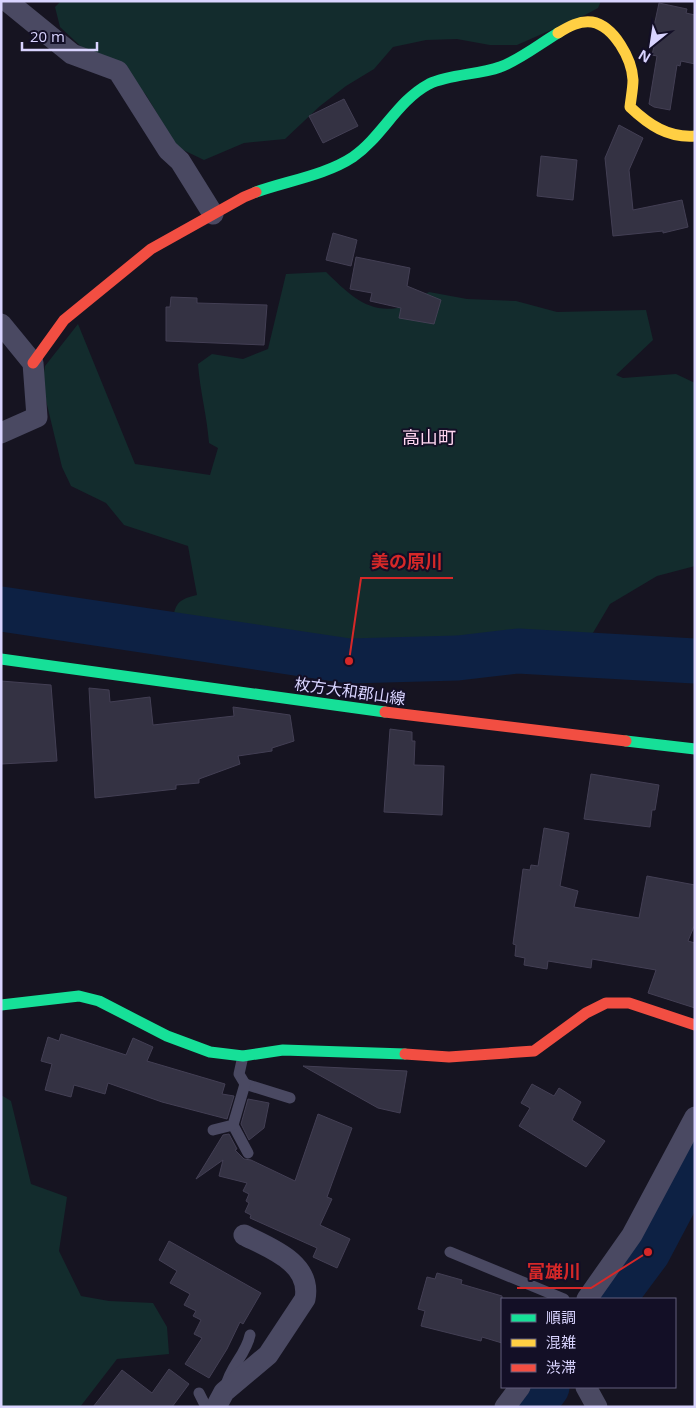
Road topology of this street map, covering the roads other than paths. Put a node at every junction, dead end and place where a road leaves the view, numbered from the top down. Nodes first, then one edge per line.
1 (7, 1) edge
2 (695, 136) edge
3 (213, 214) junction
4 (1, 324) edge
5 (33, 363) junction
6 (1, 433) edge
7 (1, 659) edge
8 (695, 749) edge
9 (1, 1005) edge
10 (695, 1025) edge
11 (243, 1056) junction
12 (244, 1084) junction
13 (290, 1098) dead end
14 (695, 1117) edge
15 (233, 1125) junction
16 (213, 1130) dead end
17 (248, 1153) dead end
18 (244, 1235) dead end
19 (450, 1252) dead end
20 (562, 1298) edge
21 (588, 1298) edge
22 (250, 1335) dead end
23 (519, 1388) edge
24 (587, 1388) edge
25 (199, 1393) dead end
26 (220, 1399) edge
27 (206, 1407) edge
28 (505, 1407) edge
29 (597, 1407) edge

1 - 3 street
2 - 3 street
3 - 5 street
4 - 5 street
5 - 6 street
7 - 8 street, 枚方大和郡山線
9 - 11 street
10 - 11 street
11 - 12 lane
12 - 13 lane
12 - 15 lane
14 - 21 street
15 - 16 lane
15 - 17 lane
18 - 26 street
19 - 20 lane
22 - 26 lane
23 - 28 street
24 - 29 street
25 - 27 lane

